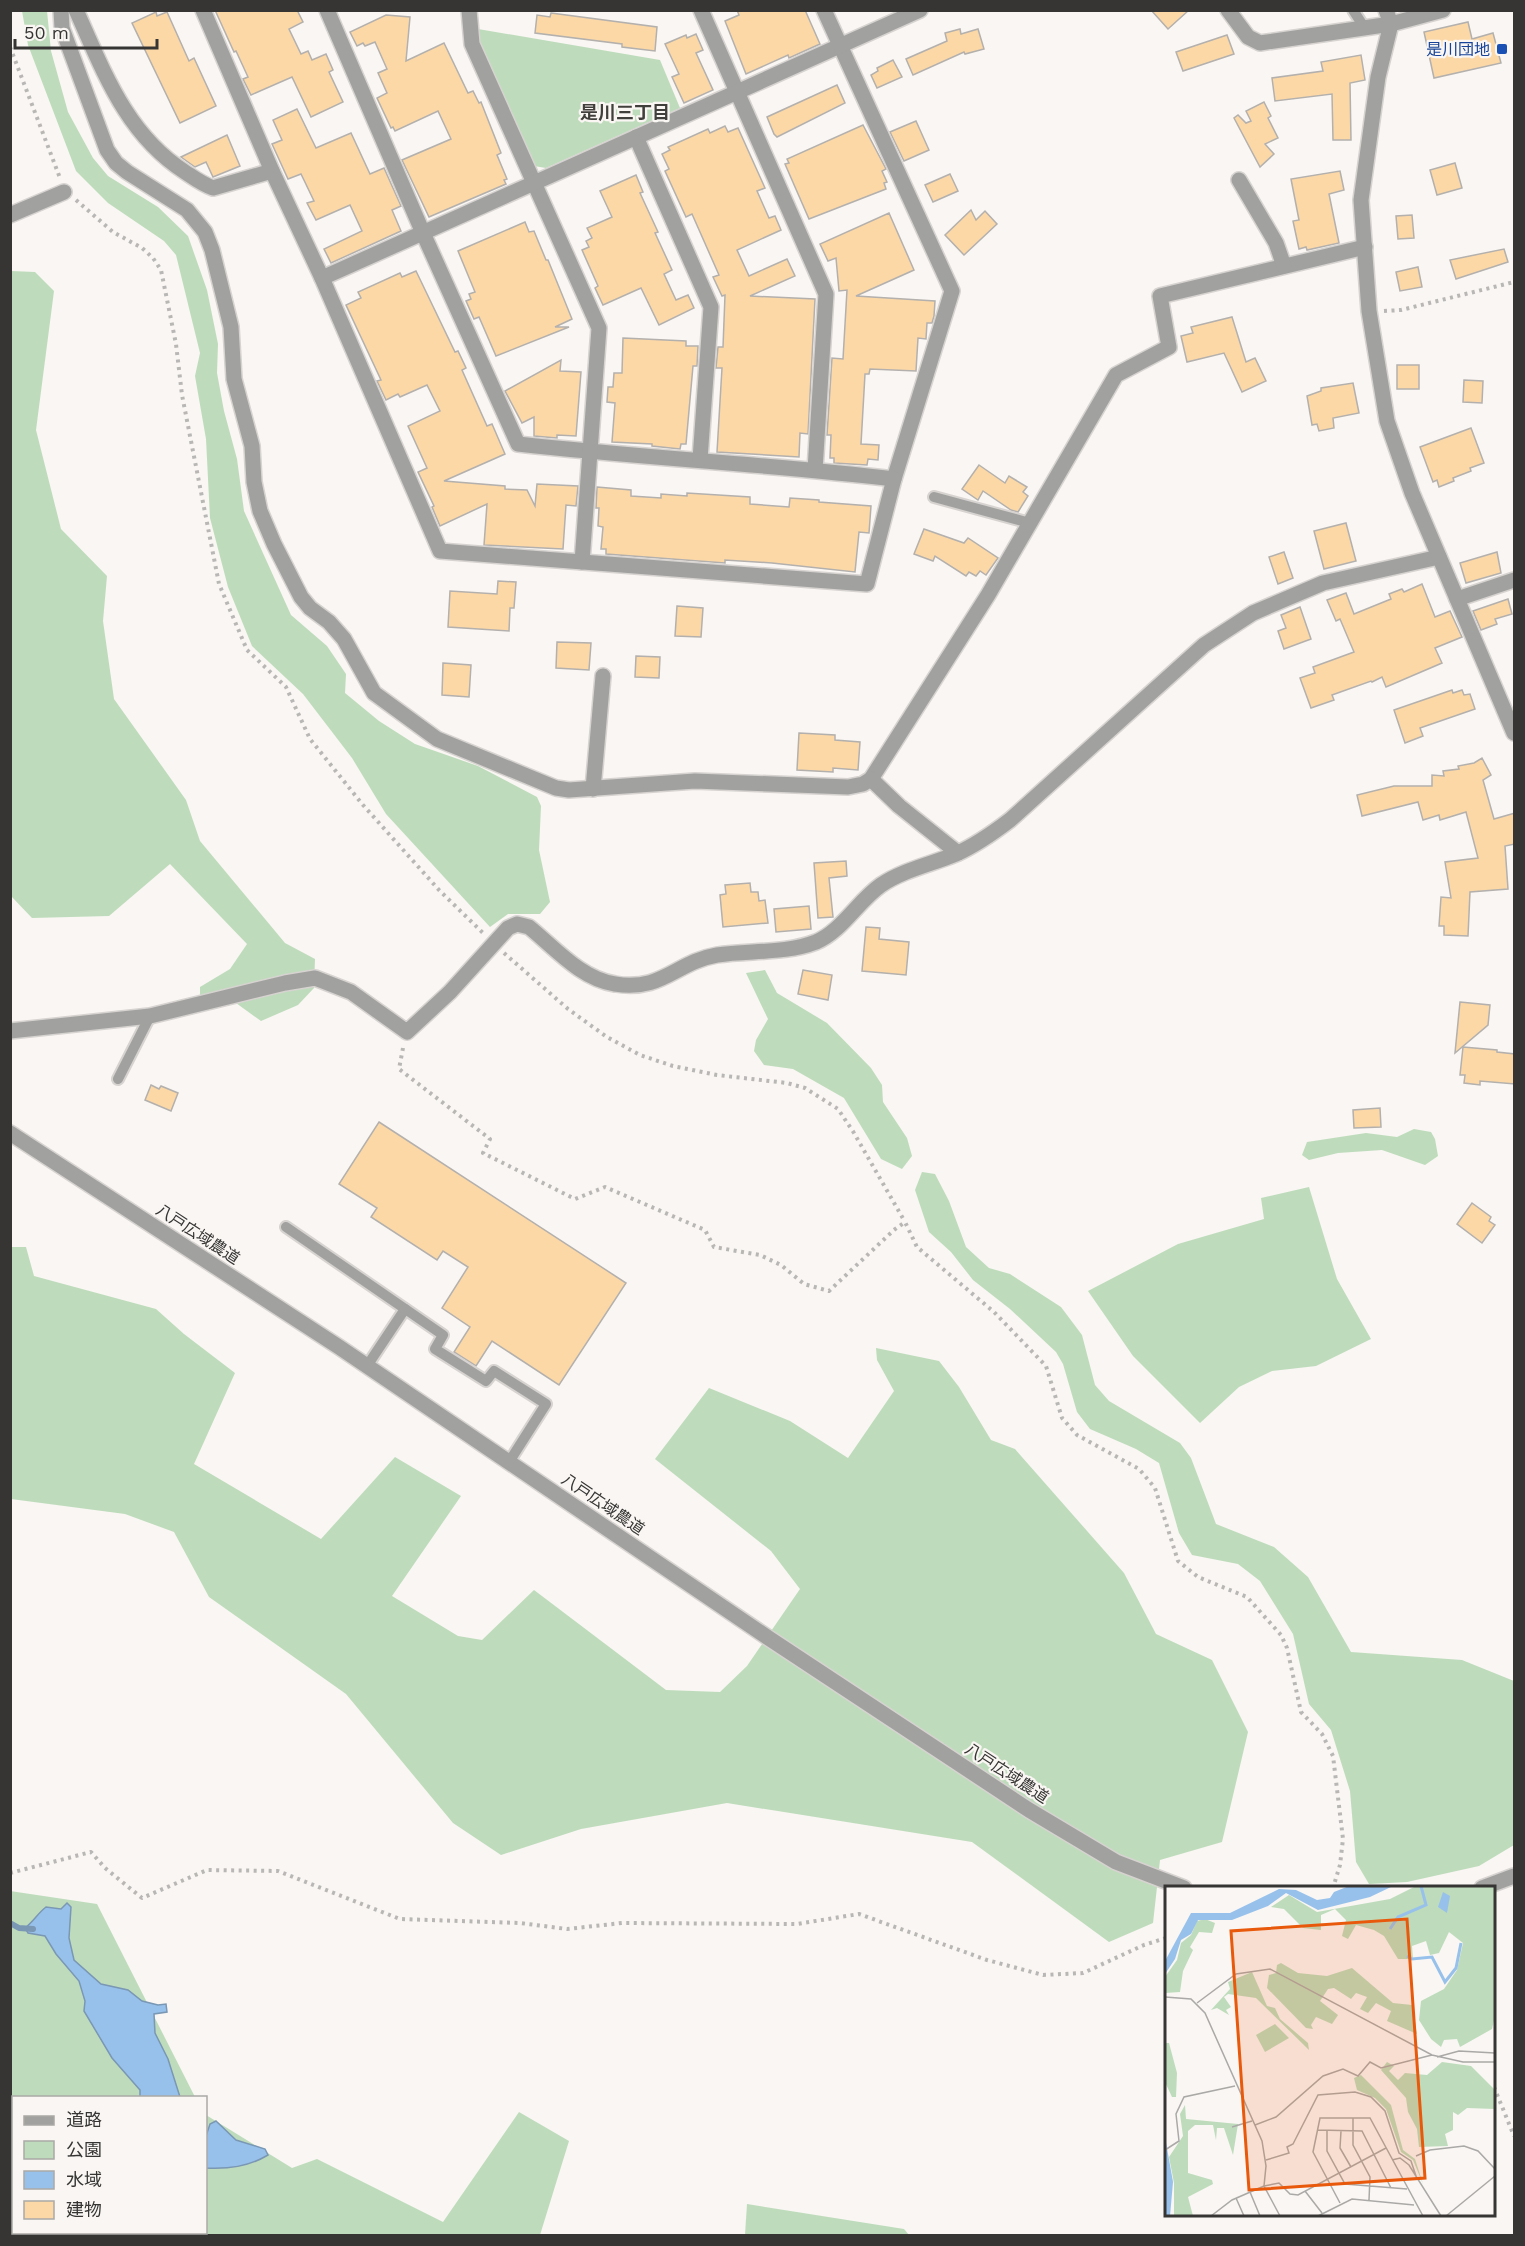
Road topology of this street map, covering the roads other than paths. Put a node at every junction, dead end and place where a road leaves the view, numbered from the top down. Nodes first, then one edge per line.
1 (61, 10) edge
2 (76, 10) edge
3 (203, 10) edge
4 (327, 10) edge
5 (469, 10) edge
6 (701, 10) edge
7 (824, 10) edge
8 (920, 10) edge
9 (1228, 10) edge
10 (1353, 10) edge
11 (1443, 10) edge
12 (1389, 17) edge
13 (1364, 27) junction
14 (839, 46) junction
15 (738, 93) junction
16 (636, 137) junction
17 (272, 171) junction
18 (1239, 180) dead end
19 (532, 183) junction
20 (64, 192) dead end
21 (10, 215) edge
22 (423, 233) junction
23 (1365, 247) junction
24 (1284, 266) junction
25 (322, 278) junction
26 (590, 452) junction
27 (700, 459) junction
28 (815, 470) junction
29 (894, 479) junction
30 (934, 498) dead end
31 (1030, 523) junction
32 (1439, 557) junction
33 (582, 562) junction
34 (1515, 580) edge
35 (1457, 599) junction
36 (603, 676) dead end
37 (1515, 733) edge
38 (871, 779) junction
39 (593, 789) junction
40 (958, 853) junction
41 (150, 1016) junction
42 (10, 1031) edge
43 (118, 1080) dead end
44 (10, 1133) edge
45 (286, 1227) dead end
46 (405, 1309) junction
47 (367, 1366) junction
48 (509, 1462) junction
49 (1515, 1876) edge
50 (1181, 1886) edge
51 (1485, 1886) edge

1 - 39 street
2 - 17 street
3 - 17 street
4 - 22 street
5 - 19 street
6 - 15 street
7 - 14 street
8 - 14 street
9 - 13 street
10 - 13 lane
11 - 12 street
12 - 13 street
12 - 23 street
14 - 15 street
14 - 29 street
15 - 16 street
15 - 28 street
16 - 19 street
16 - 27 street
17 - 25 street
18 - 24 street
19 - 22 street
19 - 26 street
20 - 21 street
22 - 25 street
22 - 26 street
23 - 24 street
23 - 32 street
24 - 31 street
25 - 33 street
26 - 27 street
26 - 33 street
27 - 28 street
28 - 29 street
29 - 33 street
30 - 31 lane
31 - 38 street
32 - 35 street
32 - 40 street
34 - 35 street
35 - 37 street
36 - 39 street
38 - 39 street
38 - 40 street
40 - 41 street
41 - 42 street
41 - 43 lane
44 - 47 street, 八戸広域農道
45 - 46 lane
46 - 47 lane
46 - 48 lane
47 - 48 street, 八戸広域農道
48 - 50 street, 八戸広域農道
49 - 51 street

